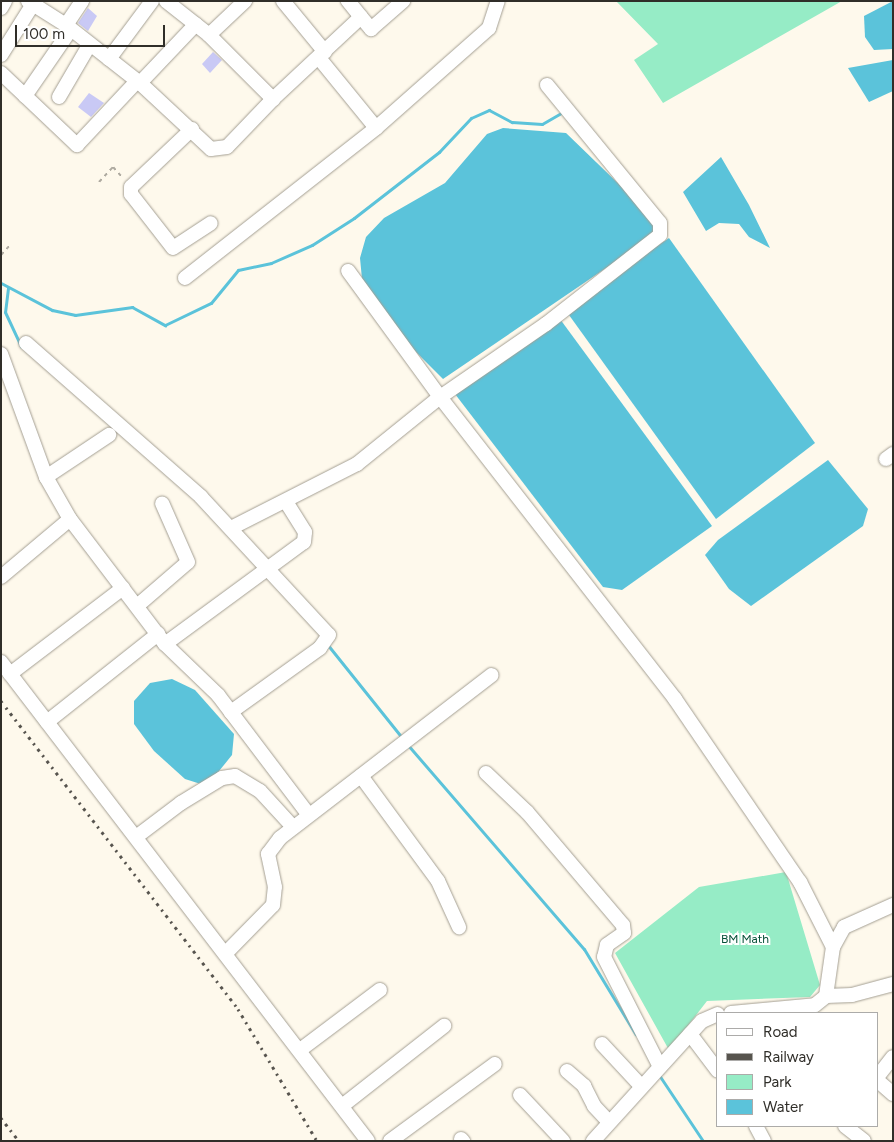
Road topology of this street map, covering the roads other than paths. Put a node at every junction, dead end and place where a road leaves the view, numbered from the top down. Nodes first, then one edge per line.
1 (5, 1) edge
2 (82, 1) edge
3 (152, 1) edge
4 (166, 1) edge
5 (245, 1) edge
6 (283, 1) edge
7 (348, 1) edge
8 (404, 1) edge
9 (498, 1) edge
10 (30, 3) edge
11 (1, 8) edge
12 (360, 17) junction
13 (196, 24) junction
14 (68, 27) junction
15 (209, 35) junction
16 (90, 44) junction
17 (1, 55) edge
18 (322, 55) junction
19 (110, 59) junction
20 (1, 73) edge
21 (139, 82) junction
22 (547, 85) dead end
23 (25, 96) junction
24 (59, 98) dead end
25 (273, 99) junction
26 (376, 128) junction
27 (192, 129) junction
28 (211, 223) dead end
29 (348, 271) dead end
30 (185, 278) dead end
31 (26, 343) dead end
32 (1, 354) edge
33 (440, 397) junction
34 (109, 436) dead end
35 (46, 477) junction
36 (287, 502) junction
37 (162, 503) dead end
38 (70, 519) junction
39 (233, 528) junction
40 (265, 568) junction
41 (1, 577) edge
42 (123, 588) junction
43 (137, 606) junction
44 (162, 639) junction
45 (1, 662) edge
46 (10, 674) junction
47 (492, 675) dead end
48 (231, 712) junction
49 (47, 722) junction
50 (486, 773) dead end
51 (361, 776) junction
52 (308, 814) junction
53 (294, 827) junction
54 (136, 837) junction
55 (893, 905) edge
56 (459, 927) dead end
57 (834, 947) junction
58 (226, 953) junction
59 (893, 984) edge
60 (380, 990) dead end
61 (820, 1005) edge
62 (747, 1012) edge
63 (716, 1015) edge
64 (444, 1026) dead end
65 (690, 1034) junction
66 (602, 1044) dead end
67 (300, 1050) junction
68 (893, 1057) edge
69 (495, 1064) dead end
70 (716, 1068) edge
71 (567, 1071) dead end
72 (657, 1071) junction
73 (879, 1079) edge
74 (879, 1082) edge
75 (640, 1086) junction
76 (893, 1094) edge
77 (520, 1095) dead end
78 (342, 1106) junction
79 (609, 1122) junction
80 (757, 1127) edge
81 (846, 1127) edge
82 (368, 1141) edge
83 (390, 1141) edge
84 (563, 1141) edge
85 (593, 1141) edge
86 (764, 1141) edge
87 (864, 1141) edge

1 - 11 street
2 - 14 street
3 - 19 street
4 - 13 street
5 - 15 street
6 - 18 street
7 - 12 street
8 - 12 street
9 - 26 street
10 - 14 street
10 - 17 street
12 - 18 street
13 - 15 street
13 - 21 street
14 - 16 street
14 - 23 street
15 - 25 street
16 - 19 street
16 - 24 street
18 - 25 street
18 - 26 street
19 - 21 street
20 - 23 street
21 - 23 street
21 - 27 street
22 - 33 street
25 - 27 street
26 - 30 street
27 - 28 street
29 - 33 street
31 - 39 street
32 - 35 street
33 - 36 street
33 - 57 street
34 - 35 street
35 - 38 street
36 - 39 street
36 - 40 street
37 - 43 street
38 - 41 street
38 - 42 street
39 - 40 street
40 - 44 street
40 - 48 street
42 - 43 street
42 - 46 street
43 - 44 street
44 - 48 street
44 - 49 street
45 - 46 street
46 - 49 street
47 - 51 street
48 - 52 street
49 - 54 street
50 - 72 street
51 - 52 street
51 - 56 street
52 - 53 street
53 - 54 street
53 - 58 street
54 - 58 street
55 - 57 street
57 - 61 street
58 - 67 street
59 - 61 street
60 - 67 street
61 - 62 street
63 - 65 street
64 - 78 street
65 - 70 street
65 - 72 street
66 - 75 street
67 - 78 street
68 - 73 street
69 - 83 street
71 - 79 street
72 - 75 street
74 - 76 street
75 - 79 street
77 - 84 street
78 - 82 street
79 - 85 street
80 - 86 street
81 - 87 street

